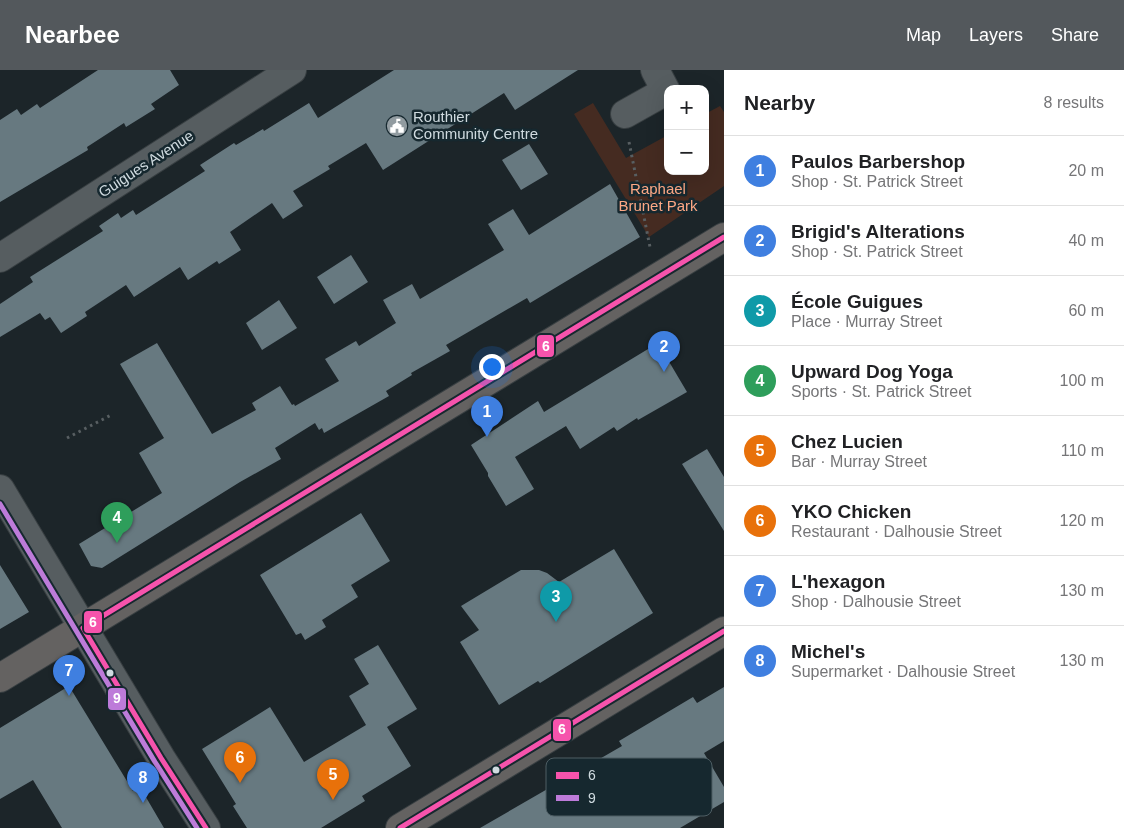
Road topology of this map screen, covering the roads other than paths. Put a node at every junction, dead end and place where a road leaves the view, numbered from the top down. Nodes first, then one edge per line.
1 (292, 70) edge
2 (655, 70) edge
3 (625, 114) road end
4 (724, 237) edge
5 (0, 258) edge
6 (0, 489) edge
7 (83, 628) junction
8 (724, 631) edge
9 (0, 678) edge
10 (206, 828) edge
11 (400, 828) edge

1 - 5 street, Guigues Avenue
2 - 3 street
4 - 7 main road
6 - 7 street
7 - 9 main road
7 - 10 street
8 - 11 main road

